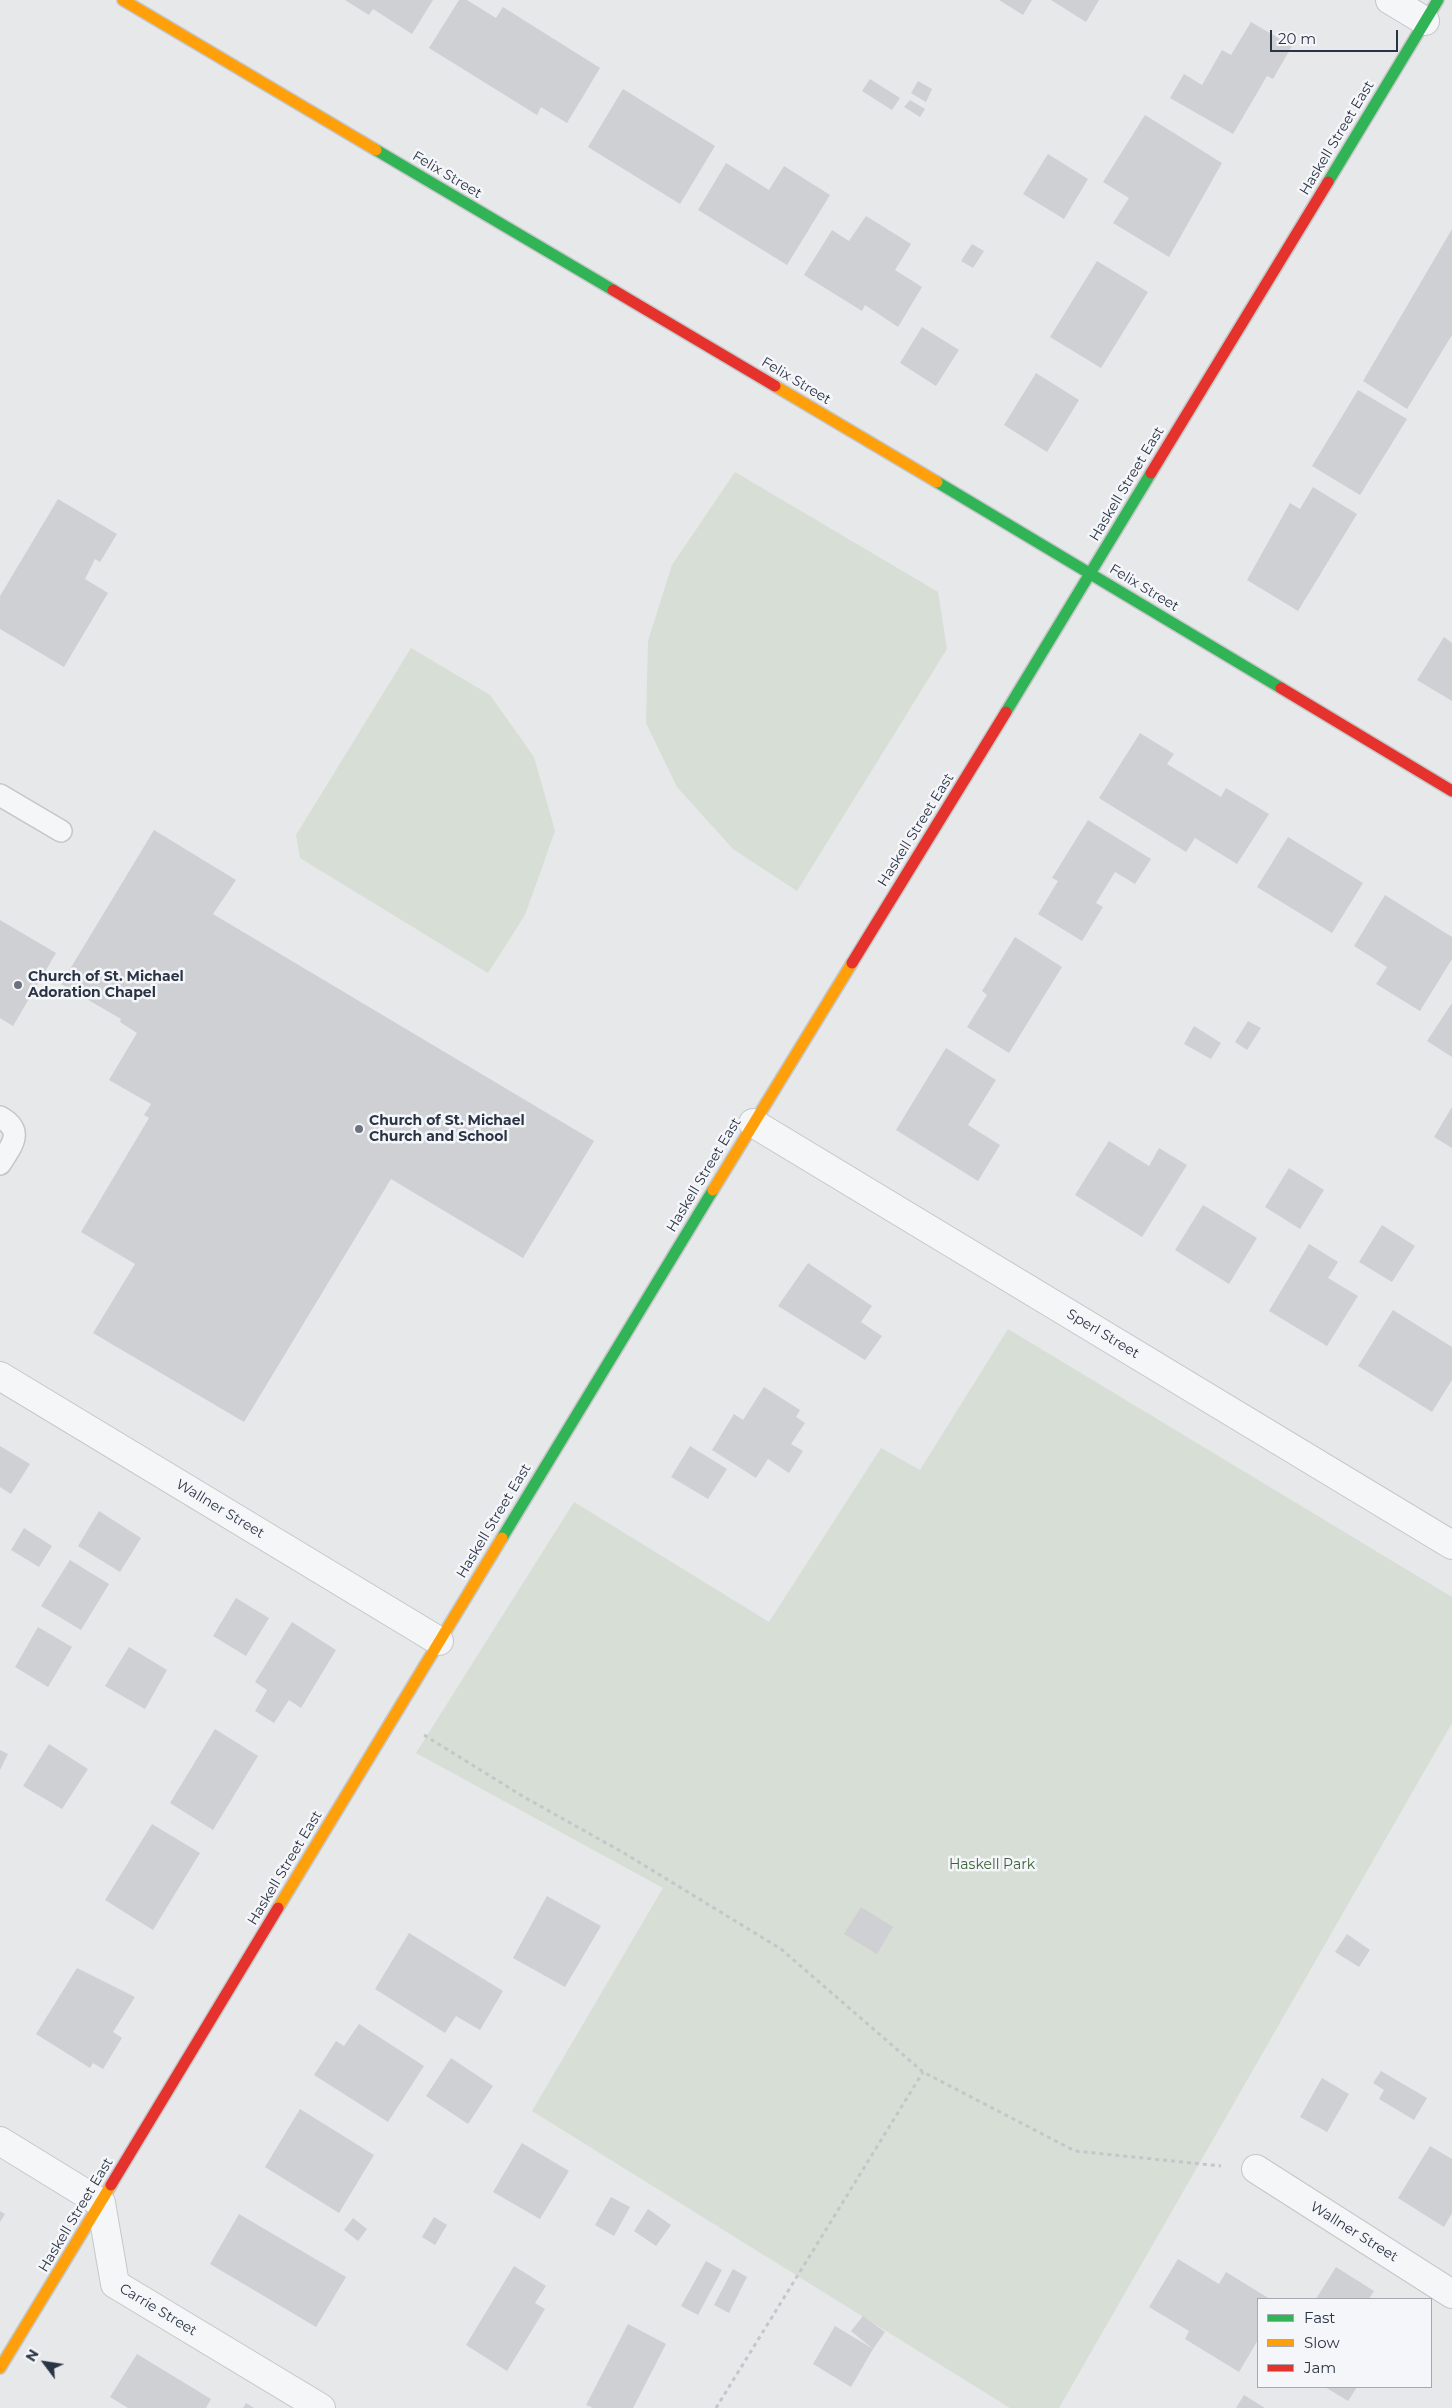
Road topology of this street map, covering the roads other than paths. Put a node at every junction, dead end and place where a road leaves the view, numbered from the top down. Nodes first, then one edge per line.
1 (123, 0) edge
2 (1390, 0) edge
3 (1432, 10) edge
4 (1091, 573) junction
5 (1452, 791) edge
6 (0, 795) edge
7 (61, 831) dead end
8 (0, 1117) edge
9 (753, 1123) junction
10 (0, 1164) edge
11 (0, 1376) edge
12 (1452, 1545) edge
13 (440, 1641) junction
14 (0, 2141) edge
15 (1256, 2169) road end
16 (101, 2203) junction
17 (1452, 2294) edge
18 (0, 2368) edge
19 (321, 2408) edge

1 - 4 street, Felix Street
2 - 3 street
3 - 4 street, Haskell Street East
4 - 5 street, Felix Street
4 - 9 street, Haskell Street East
6 - 7 lane
8 - 10 lane
9 - 12 street, Sperl Street
9 - 13 street, Haskell Street East
11 - 13 street, Wallner Street
13 - 16 street, Haskell Street East
14 - 16 street
15 - 17 street, Wallner Street
16 - 18 street, Haskell Street East
16 - 19 street, Carrie Street

